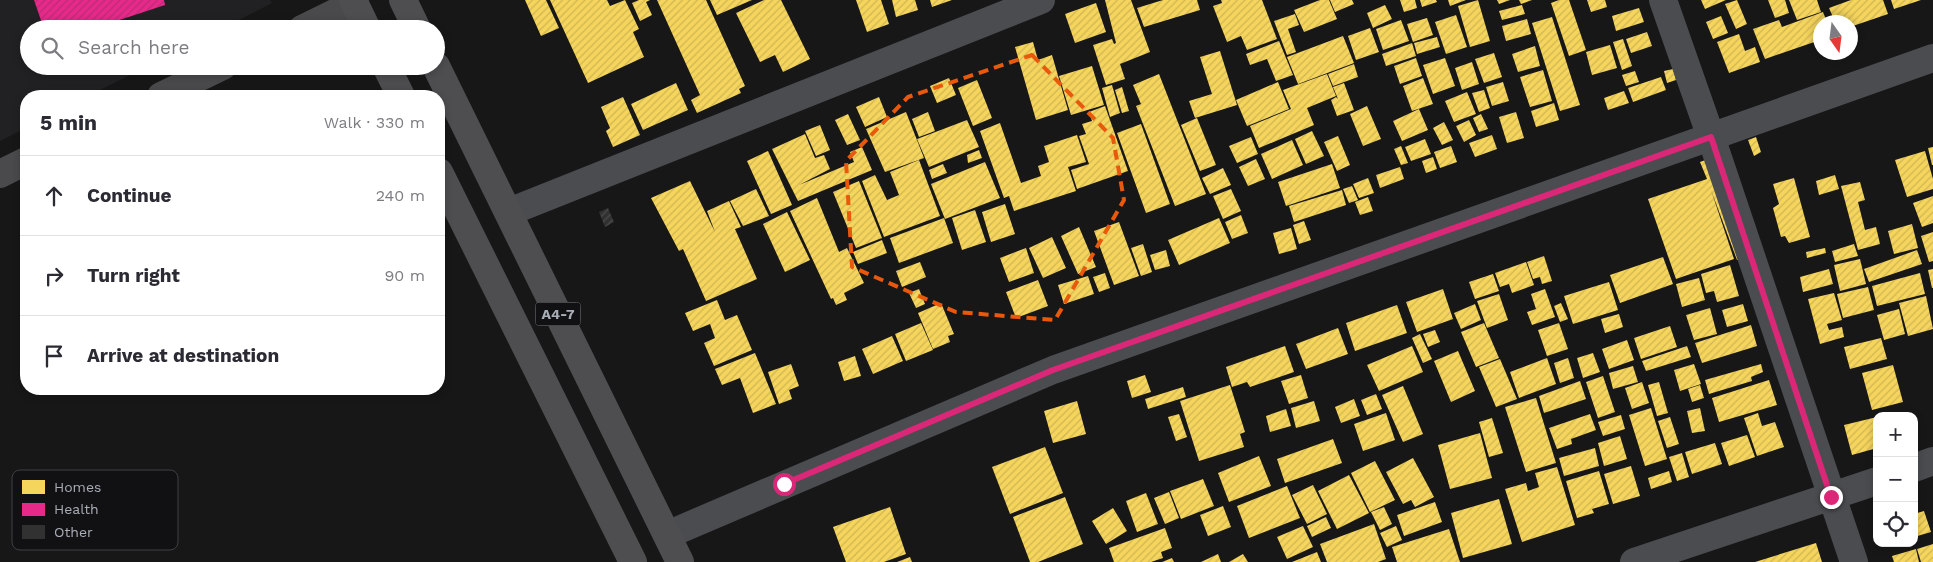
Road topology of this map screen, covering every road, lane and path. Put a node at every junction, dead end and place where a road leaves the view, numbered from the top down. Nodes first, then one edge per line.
1 (403, 0) edge
2 (1041, 0) edge
3 (1663, 0) edge
4 (354, 2) edge
5 (319, 20) edge
6 (363, 20) edge
7 (413, 20) edge
8 (1933, 58) edge
9 (204, 75) edge
10 (390, 75) edge
11 (440, 75) edge
12 (173, 90) edge
13 (398, 90) edge
14 (1711, 137) junction
15 (20, 163) edge
16 (0, 174) edge
17 (445, 184) edge
18 (509, 212) junction
19 (1933, 461) edge
20 (1918, 467) edge
21 (1873, 482) edge
22 (1831, 497) junction
23 (667, 535) junction
24 (633, 562) edge
25 (680, 562) edge
26 (1634, 562) edge
27 (1854, 562) edge

1 - 7 highway
2 - 18 street
3 - 14 street
4 - 5 main road
4 - 6 highway
8 - 14 street
9 - 12 main road
10 - 13 highway
11 - 18 highway, A4-7
14 - 22 street
14 - 23 street
15 - 16 main road
17 - 24 highway, A4-7
18 - 23 highway, A4-7
19 - 20 street
21 - 22 street
22 - 26 street
22 - 27 street
23 - 25 highway, A4-7

